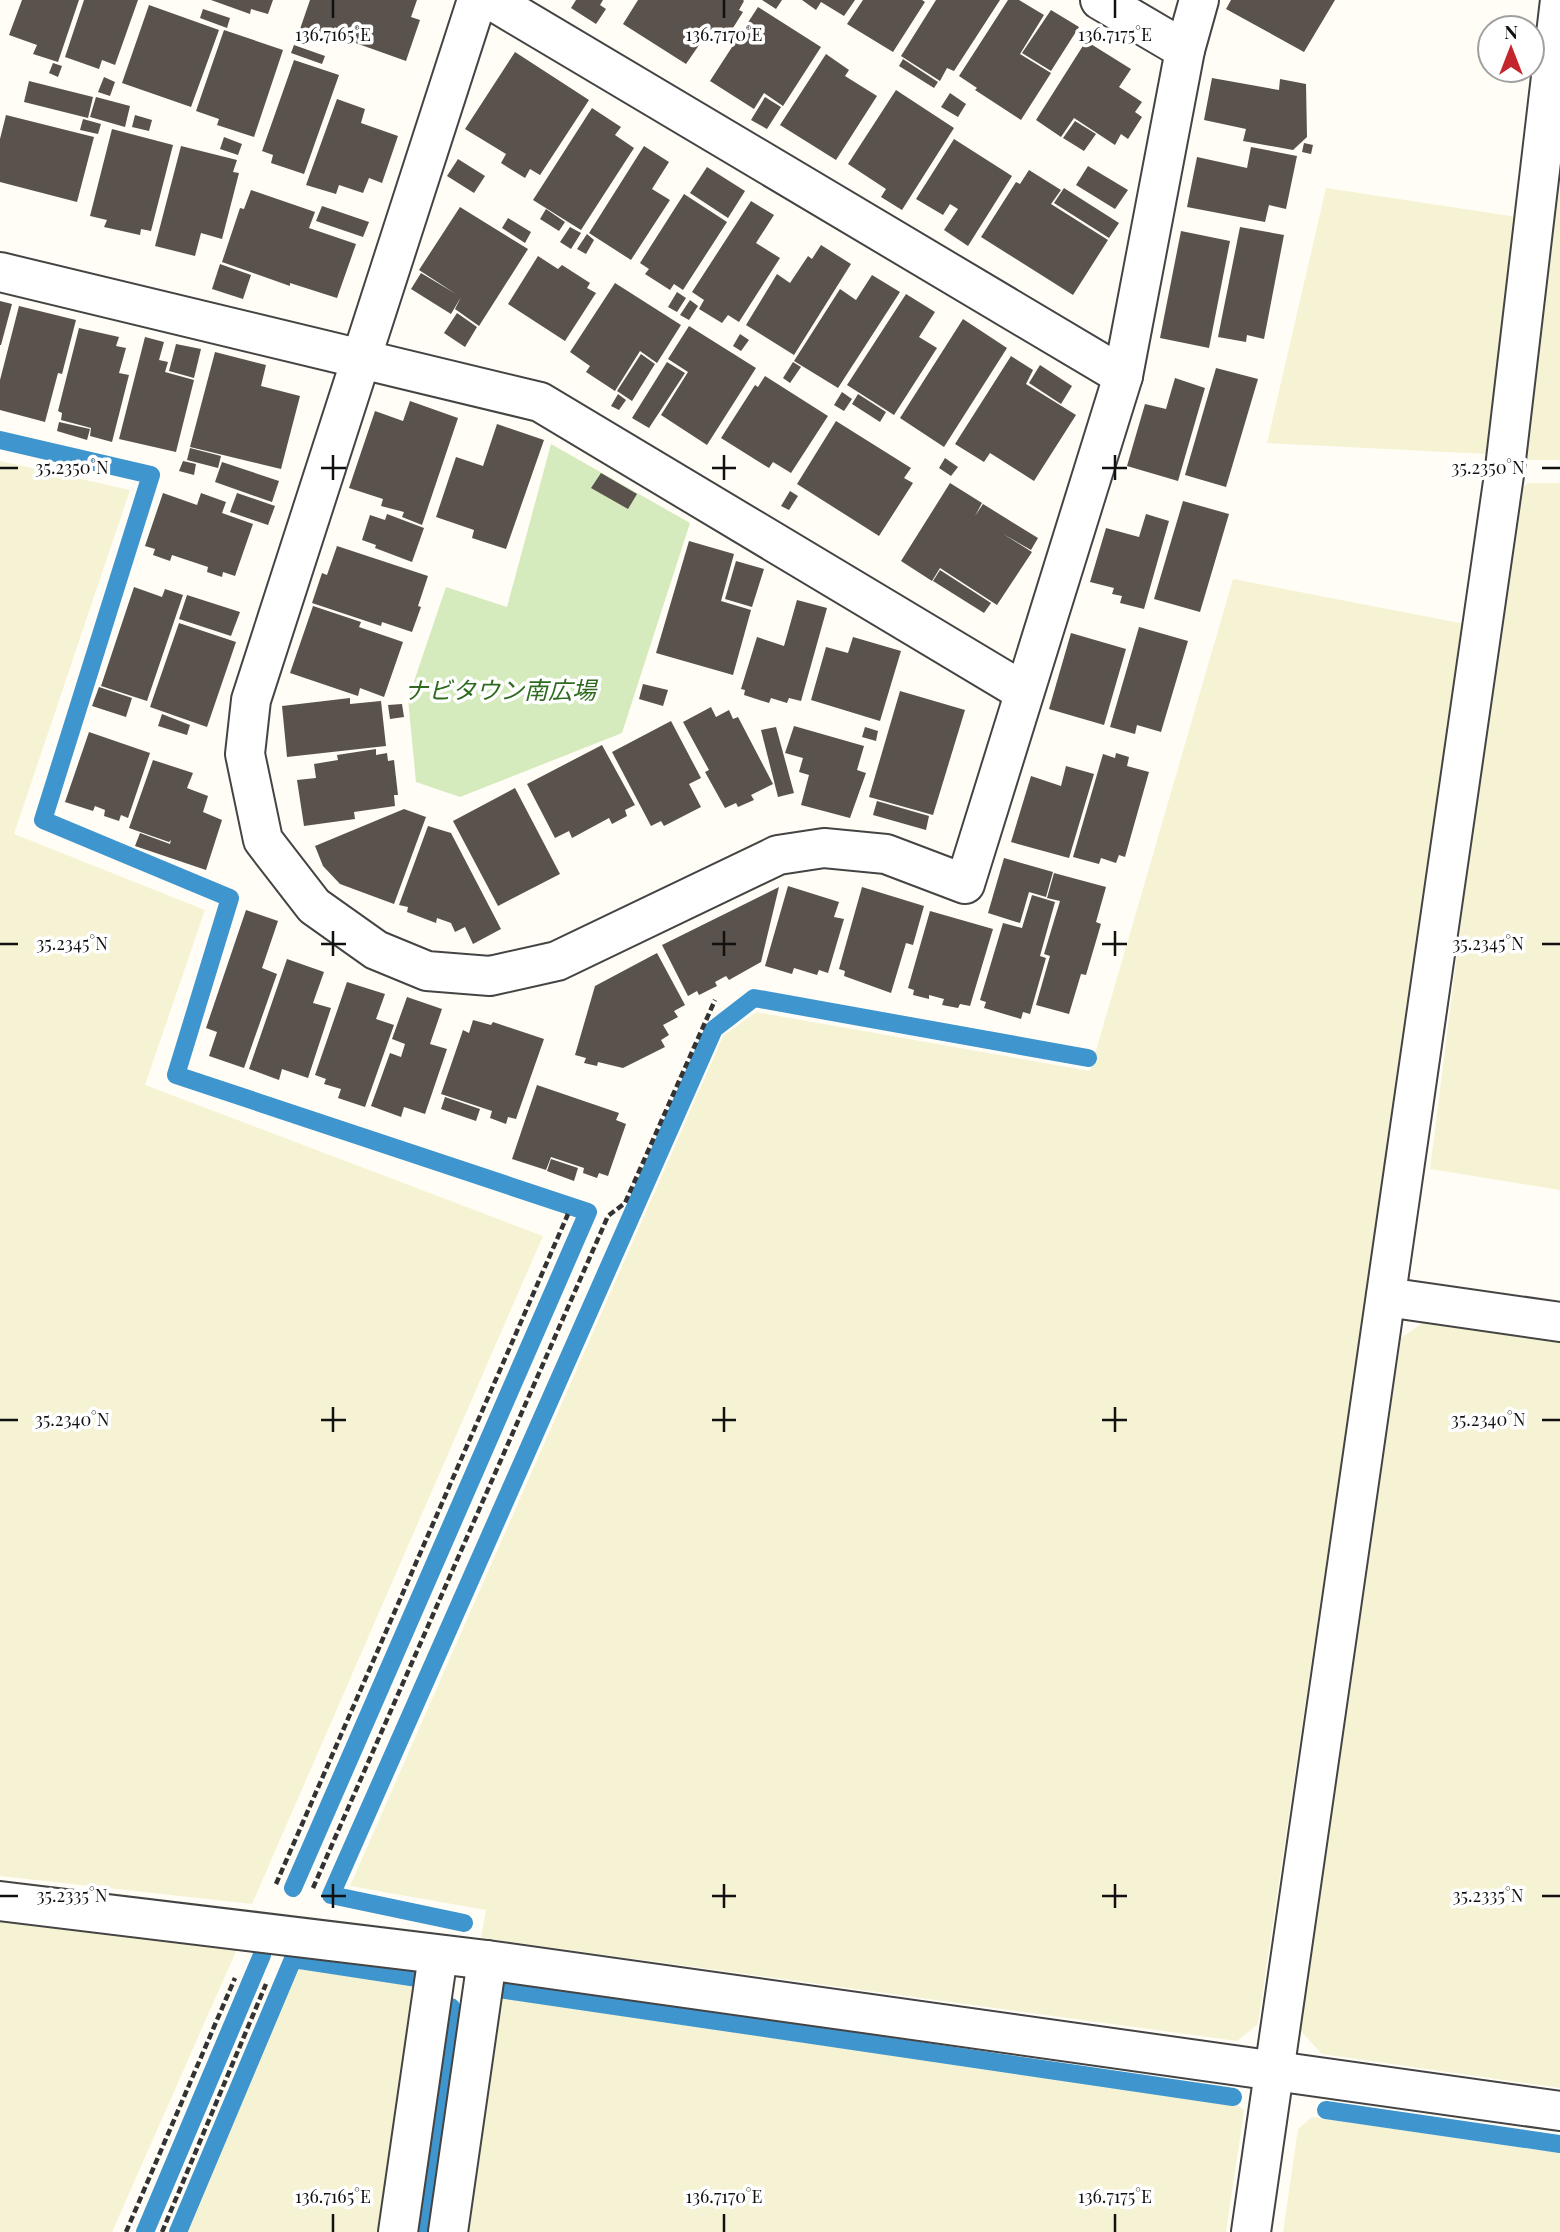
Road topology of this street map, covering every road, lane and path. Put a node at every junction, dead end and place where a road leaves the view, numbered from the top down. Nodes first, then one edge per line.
1 (477, 0) edge
2 (491, 0) edge
3 (1100, 0) edge
4 (1199, 0) edge
5 (1560, 0) edge
6 (1185, 50) junction
7 (0, 272) edge
8 (360, 359) junction
9 (1123, 376) junction
10 (1024, 692) junction
11 (715, 1000) dead end
12 (568, 1214) dead end
13 (1386, 1297) junction
14 (1560, 1322) edge
15 (0, 1901) edge
16 (278, 1935) junction
17 (438, 1955) junction
18 (487, 1961) junction
19 (1274, 2071) junction
20 (1560, 2111) edge
21 (126, 2232) edge
22 (162, 2232) edge
23 (398, 2232) edge
24 (448, 2232) edge
25 (1251, 2232) edge

1 - 8 street
2 - 9 street
3 - 6 street
4 - 6 street
5 - 13 street
6 - 9 street
7 - 8 street
8 - 10 street
8 - 10 street
9 - 10 street
11 - 16 path
12 - 16 path
13 - 14 street
13 - 19 street
15 - 16 street
16 - 17 street
16 - 21 path
16 - 22 path
17 - 18 street
17 - 23 street
18 - 19 street
18 - 24 street
19 - 20 street
19 - 25 street

